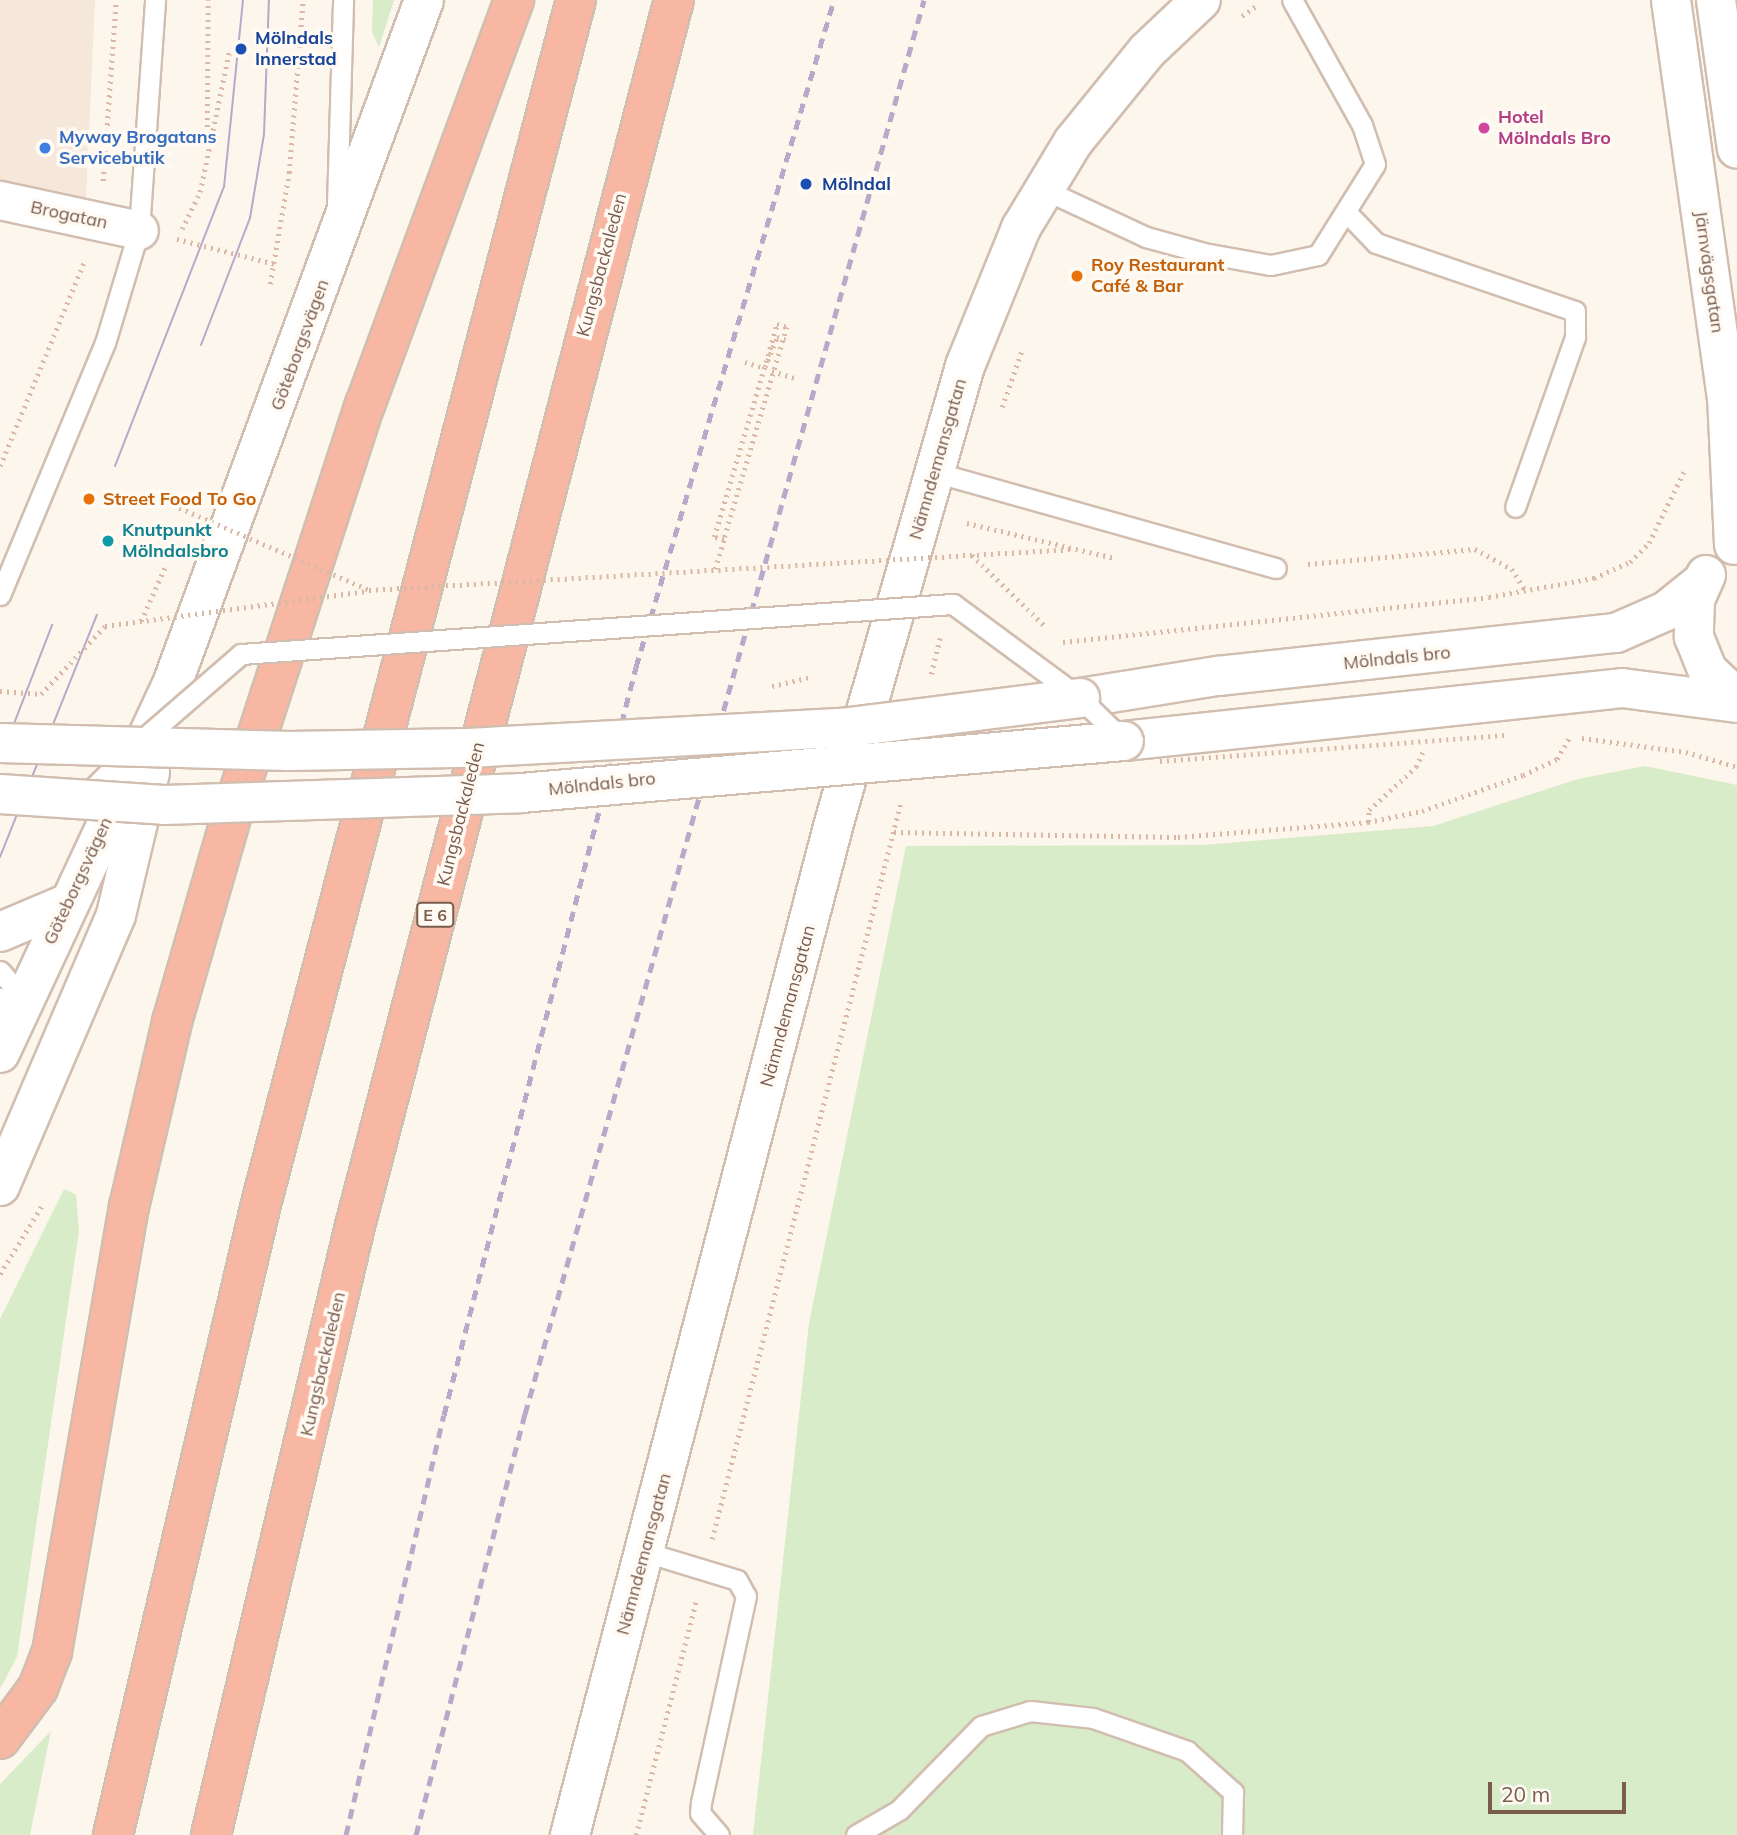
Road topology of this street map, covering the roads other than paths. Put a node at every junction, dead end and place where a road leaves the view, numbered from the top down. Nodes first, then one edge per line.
1 (155, 0) edge
2 (343, 0) edge
3 (424, 0) edge
4 (513, 0) edge
5 (576, 0) edge
6 (674, 0) edge
7 (1201, 0) edge
8 (1292, 0) edge
9 (1671, 0) edge
10 (1716, 0) edge
11 (1737, 149) edge
12 (1043, 189) junction
13 (0, 200) edge
14 (1348, 213) junction
15 (139, 230) junction
16 (335, 246) junction
17 (934, 472) junction
18 (1516, 507) dead end
19 (1736, 545) edge
20 (1276, 568) road end
21 (1701, 583) junction
22 (0, 595) edge
23 (171, 687) junction
24 (1080, 698) junction
25 (1737, 701) edge
26 (1124, 741) junction
27 (0, 743) edge
28 (133, 747) junction
29 (0, 794) edge
30 (80, 800) junction
31 (66, 904) junction
32 (0, 932) edge
33 (0, 971) edge
34 (12, 999) edge
35 (72, 1019) junction
36 (0, 1053) edge
37 (0, 1186) edge
38 (645, 1552) junction
39 (0, 1739) edge
40 (113, 1835) edge
41 (211, 1835) edge
42 (570, 1835) edge
43 (719, 1835) edge
44 (856, 1835) edge
45 (1232, 1835) edge

1 - 15 lane
2 - 16 lane
3 - 16 street, Göteborgsvägen
4 - 39 highway
5 - 40 highway
6 - 41 highway, Kungsbackaleden / E 6
7 - 12 street, Nämndemansgatan
8 - 14 lane
9 - 19 street, Järnvägsgatan
10 - 11 street
12 - 14 lane
12 - 17 street, Nämndemansgatan
13 - 15 street, Brogatan
14 - 18 lane
15 - 22 lane
16 - 23 street, Göteborgsvägen
17 - 20 lane
17 - 38 street, Nämndemansgatan
19 - 21 street
21 - 24 street, Mölndals bro
21 - 25 street
23 - 31 street, Göteborgsvägen
23 - 35 street, Göteborgsvägen
24 - 26 lane, bridge
24 - 28 street, Mölndals bro, bridge
24 - 28 lane, bridge
25 - 26 street, Mölndals bro
26 - 30 street, Mölndals bro, bridge
27 - 28 street, Mölndals bro, bridge
28 - 30 lane
29 - 30 street, Mölndals bro, bridge
31 - 32 street
31 - 34 street, Göteborgsvägen
33 - 34 lane
34 - 35 street
34 - 36 street, Göteborgsvägen
35 - 37 street, Göteborgsvägen
38 - 42 street, Nämndemansgatan
38 - 43 lane
44 - 45 lane

